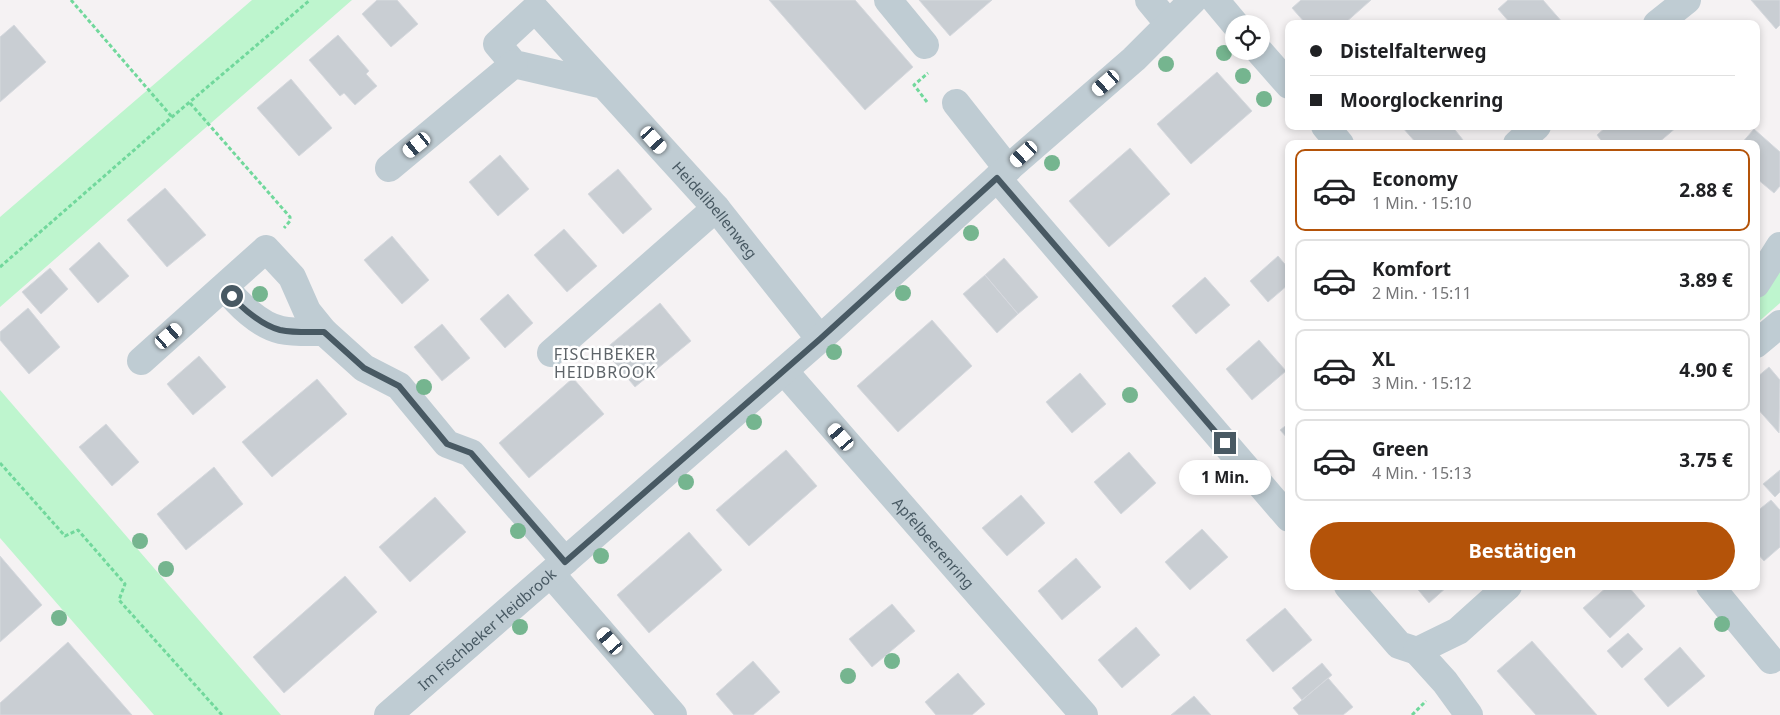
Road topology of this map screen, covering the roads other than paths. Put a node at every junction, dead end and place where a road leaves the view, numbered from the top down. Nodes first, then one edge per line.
1 (888, 0) edge
2 (1150, 0) edge
3 (1193, 0) edge
4 (1215, 0) edge
5 (1228, 15) edge
6 (1168, 23) junction
7 (925, 45) dead end
8 (1267, 60) edge
9 (514, 64) junction
10 (1285, 80) edge
11 (604, 85) junction
12 (956, 103) dead end
13 (1328, 130) edge
14 (1533, 130) edge
15 (1337, 140) edge
16 (1521, 140) edge
17 (389, 168) dead end
18 (1002, 174) junction
19 (716, 208) junction
20 (1780, 246) edge
21 (1760, 278) edge
22 (225, 288) junction
23 (1780, 324) edge
24 (324, 332) junction
25 (820, 339) junction
26 (1760, 341) edge
27 (551, 352) dead end
28 (141, 361) dead end
29 (784, 371) junction
30 (1285, 513) edge
31 (558, 568) junction
32 (1351, 590) edge
33 (1504, 590) edge
34 (1713, 590) edge
35 (1416, 651) junction
36 (1771, 660) dead end
37 (388, 715) edge
38 (673, 715) edge
39 (1084, 715) edge
40 (1469, 715) edge

1 - 7 street
2 - 6 street
3 - 6 street, Im Fischbeker Heidbrook
4 - 5 street
6 - 18 street, Im Fischbeker Heidbrook
8 - 10 street
9 - 11 street
9 - 11 street, Heidelibellenweg
9 - 17 street
11 - 19 street, Heidelibellenweg
12 - 18 street
13 - 15 street
14 - 16 street
18 - 25 street, Im Fischbeker Heidbrook
18 - 30 street
19 - 25 street, Heidelibellenweg
19 - 27 street
20 - 21 street
22 - 24 street
22 - 24 street
22 - 28 street
23 - 26 street
24 - 31 street
25 - 29 street, Im Fischbeker Heidbrook
29 - 31 street, Im Fischbeker Heidbrook
29 - 39 street, Apfelbeerenring
31 - 37 street, Im Fischbeker Heidbrook
31 - 38 street
32 - 35 street
33 - 35 street
34 - 36 street
35 - 40 street

